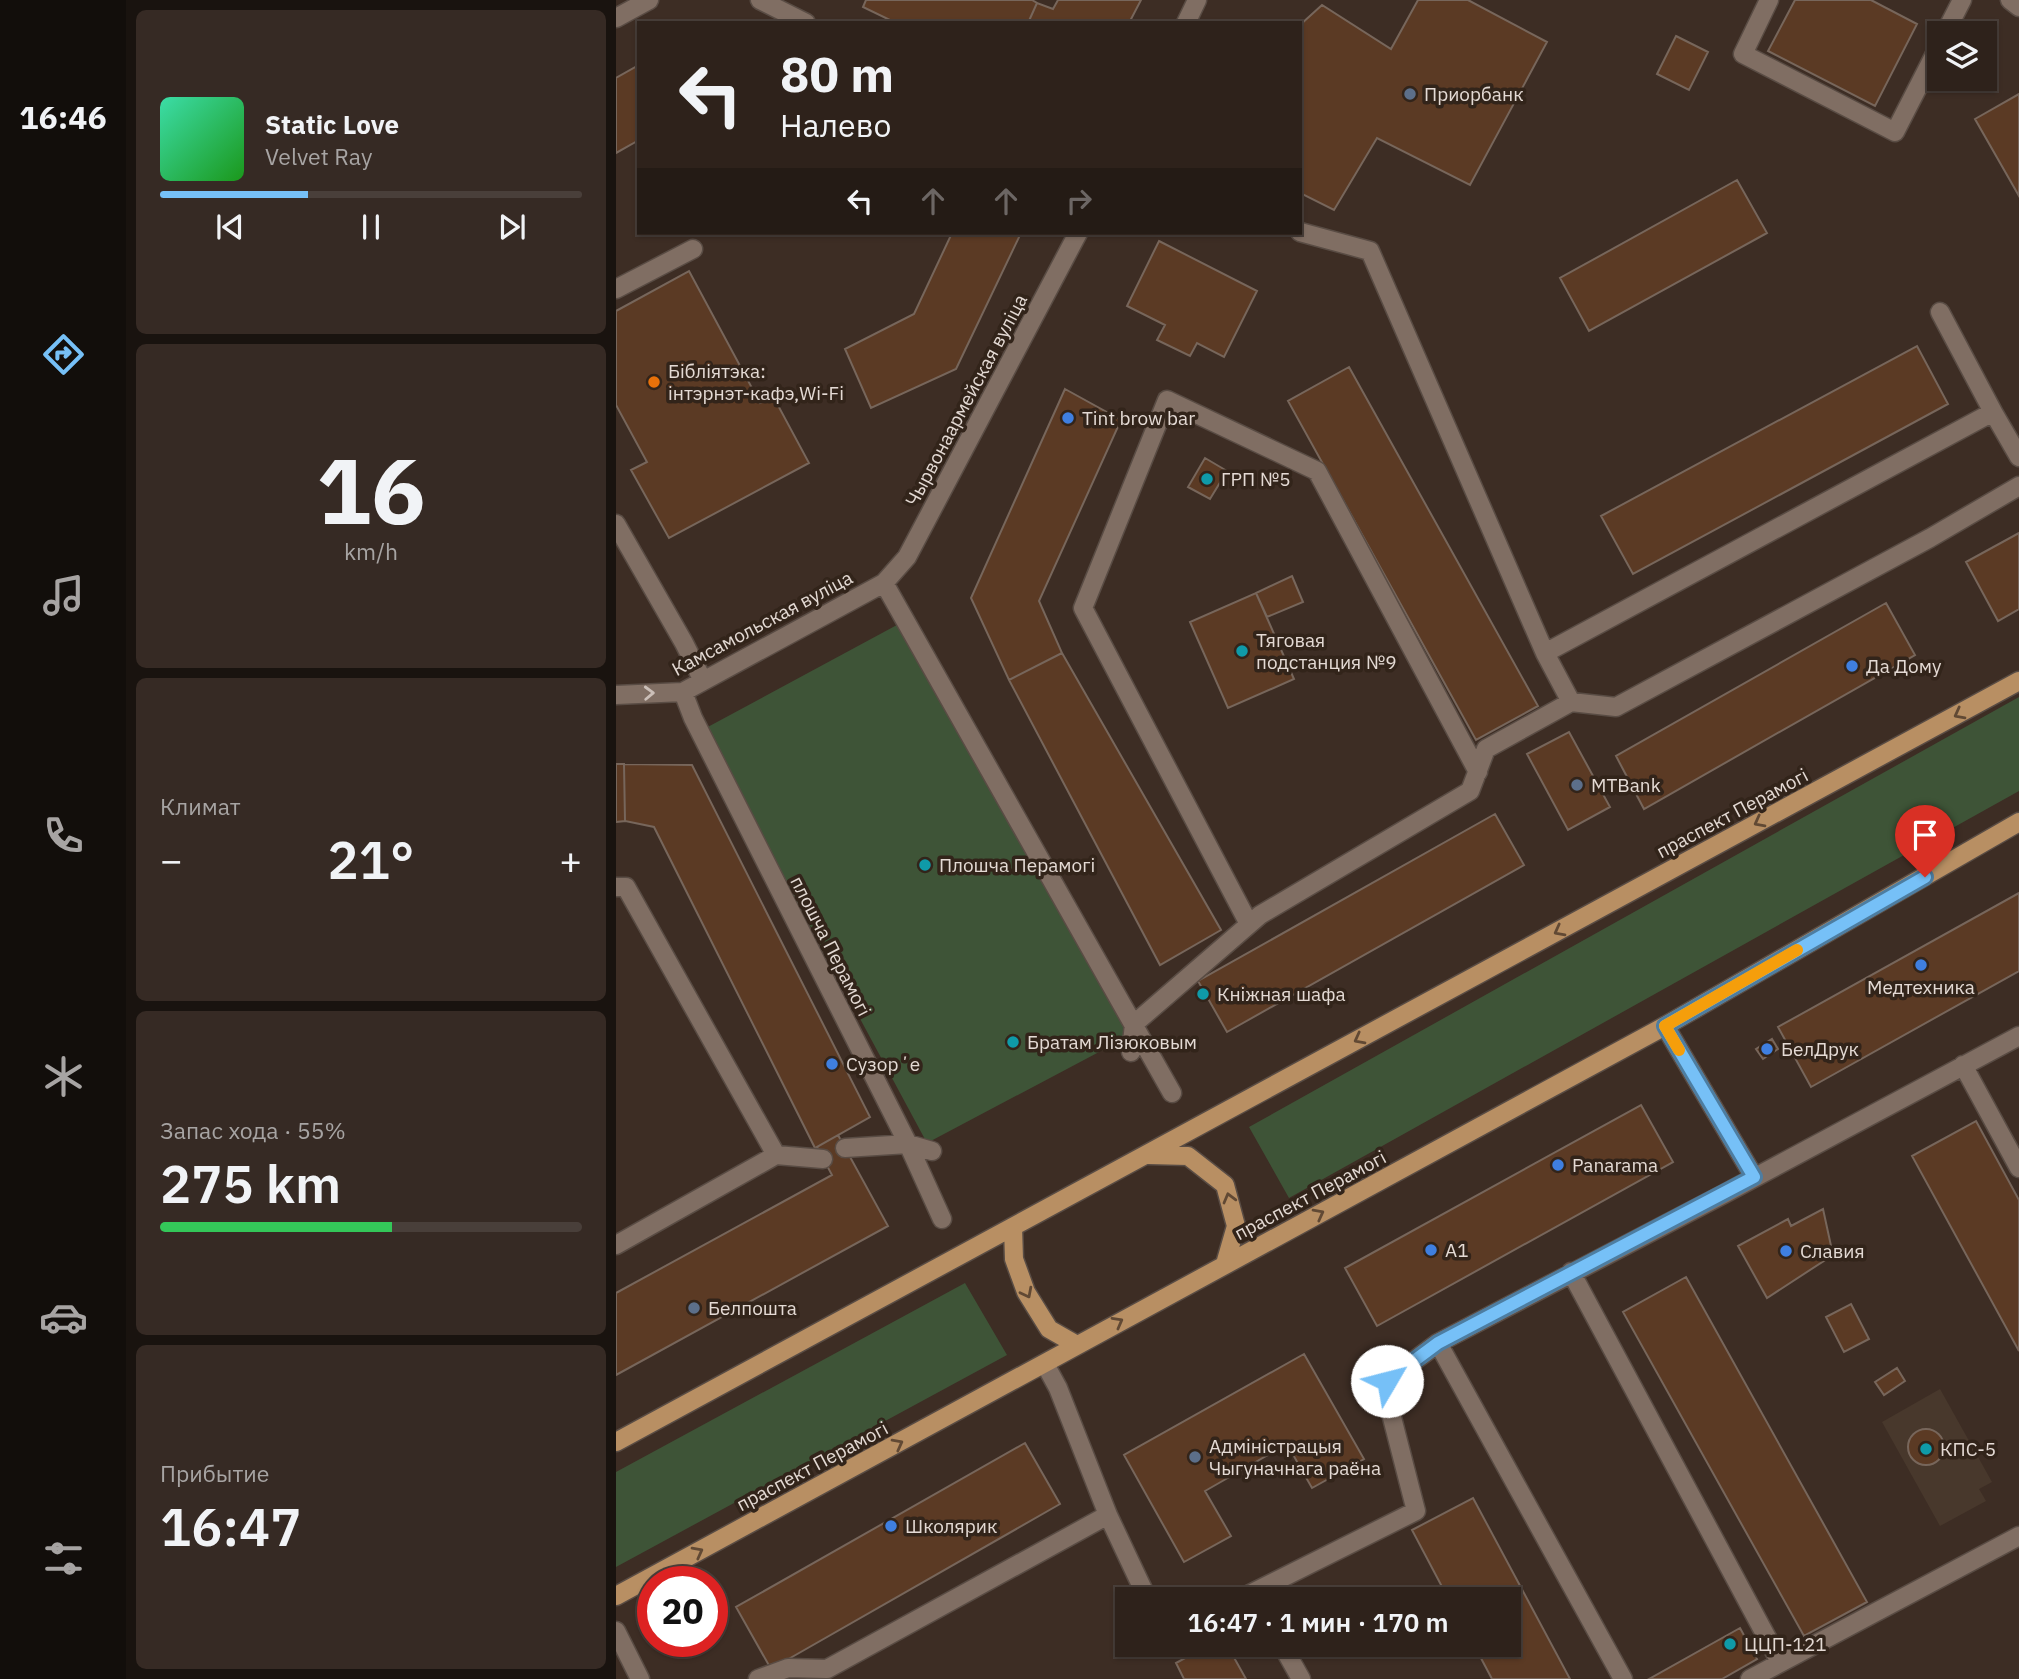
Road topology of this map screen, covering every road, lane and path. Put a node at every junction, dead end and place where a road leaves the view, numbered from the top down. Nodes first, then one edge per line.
1 (649, 0) edge
2 (760, 0) edge
3 (1197, 0) edge
4 (1769, 0) edge
5 (1962, 0) edge
6 (2010, 0) edge
7 (2019, 7) edge
8 (616, 18) edge
9 (802, 21) edge
10 (1187, 21) edge
11 (1951, 21) edge
12 (1927, 69) edge
13 (1302, 233) edge
14 (1077, 235) edge
15 (693, 249) dead end
16 (616, 289) edge
17 (1940, 312) dead end
18 (1993, 412) junction
19 (2019, 457) edge
20 (2019, 486) edge
21 (616, 524) edge
22 (884, 583) junction
23 (1545, 653) junction
24 (703, 681) junction
25 (2019, 681) edge
26 (683, 692) junction
27 (616, 695) edge
28 (1571, 702) junction
29 (1478, 772) junction
30 (2019, 822) edge
31 (616, 887) edge
32 (1249, 925) junction
33 (1133, 1024) junction
34 (1665, 1026) junction
35 (2019, 1035) edge
36 (1131, 1052) dead end
37 (1964, 1065) junction
38 (1172, 1093) dead end
39 (908, 1144) junction
40 (845, 1148) dead end
41 (932, 1152) dead end
42 (776, 1155) junction
43 (1146, 1155) junction
44 (823, 1158) dead end
45 (2019, 1168) edge
46 (1754, 1177) junction
47 (942, 1219) dead end
48 (1013, 1227) junction
49 (616, 1245) edge
50 (1225, 1264) junction
51 (1571, 1272) junction
52 (1438, 1343) junction
53 (1077, 1345) junction
54 (1045, 1364) junction
55 (616, 1442) edge
56 (1108, 1516) junction
57 (2019, 1536) edge
58 (1142, 1587) edge
59 (1268, 1587) edge
60 (616, 1596) edge
61 (616, 1631) edge
62 (1289, 1657) edge
63 (1780, 1662) junction
64 (829, 1674) edge
65 (640, 1679) edge
66 (758, 1679) edge
67 (1301, 1679) edge
68 (1623, 1679) edge
69 (1751, 1679) edge

1 - 8 street
2 - 9 street
3 - 10 street
4 - 12 street
5 - 11 street
6 - 7 street
13 - 23 street
14 - 22 street, Чырвонаармейская вуліца
15 - 16 street
17 - 18 street
18 - 19 street
18 - 23 street
20 - 28 street
21 - 24 street
22 - 24 street, Камсамольская вуліца
22 - 33 street
23 - 28 street
24 - 26 street, Камсамольская вуліца
25 -> 43 main road, праспект Перамогі
27 -> 26 street, Камсамольская вуліца
26 - 39 street, плошча Перамогі
28 - 29 street
29 - 32 street
29 - 32 street
30 - 34 main road, праспект Перамогі
31 - 42 street
32 - 33 street
33 - 36 street
33 - 38 street
34 - 46 street
50 -> 34 main road, праспект Перамогі
35 - 37 street
37 - 45 street
37 - 46 street
39 - 40 street
39 - 41 street
39 - 47 street, плошча Перамогі
42 - 44 street
42 - 49 street
43 - 48 main road, праспект Перамогі
50 -> 43 main road
46 - 51 street
48 -> 53 main road
48 - 55 main road, праспект Перамогі
53 -> 50 main road, праспект Перамогі
51 - 52 street
51 - 63 street
52 - 59 street
52 - 68 street
53 - 54 main road, праспект Перамогі
54 - 56 street
60 -> 54 main road, праспект Перамогі
56 - 58 street
56 - 64 street
57 - 63 street
61 - 65 street
62 - 67 street
63 - 69 street
64 - 66 street

